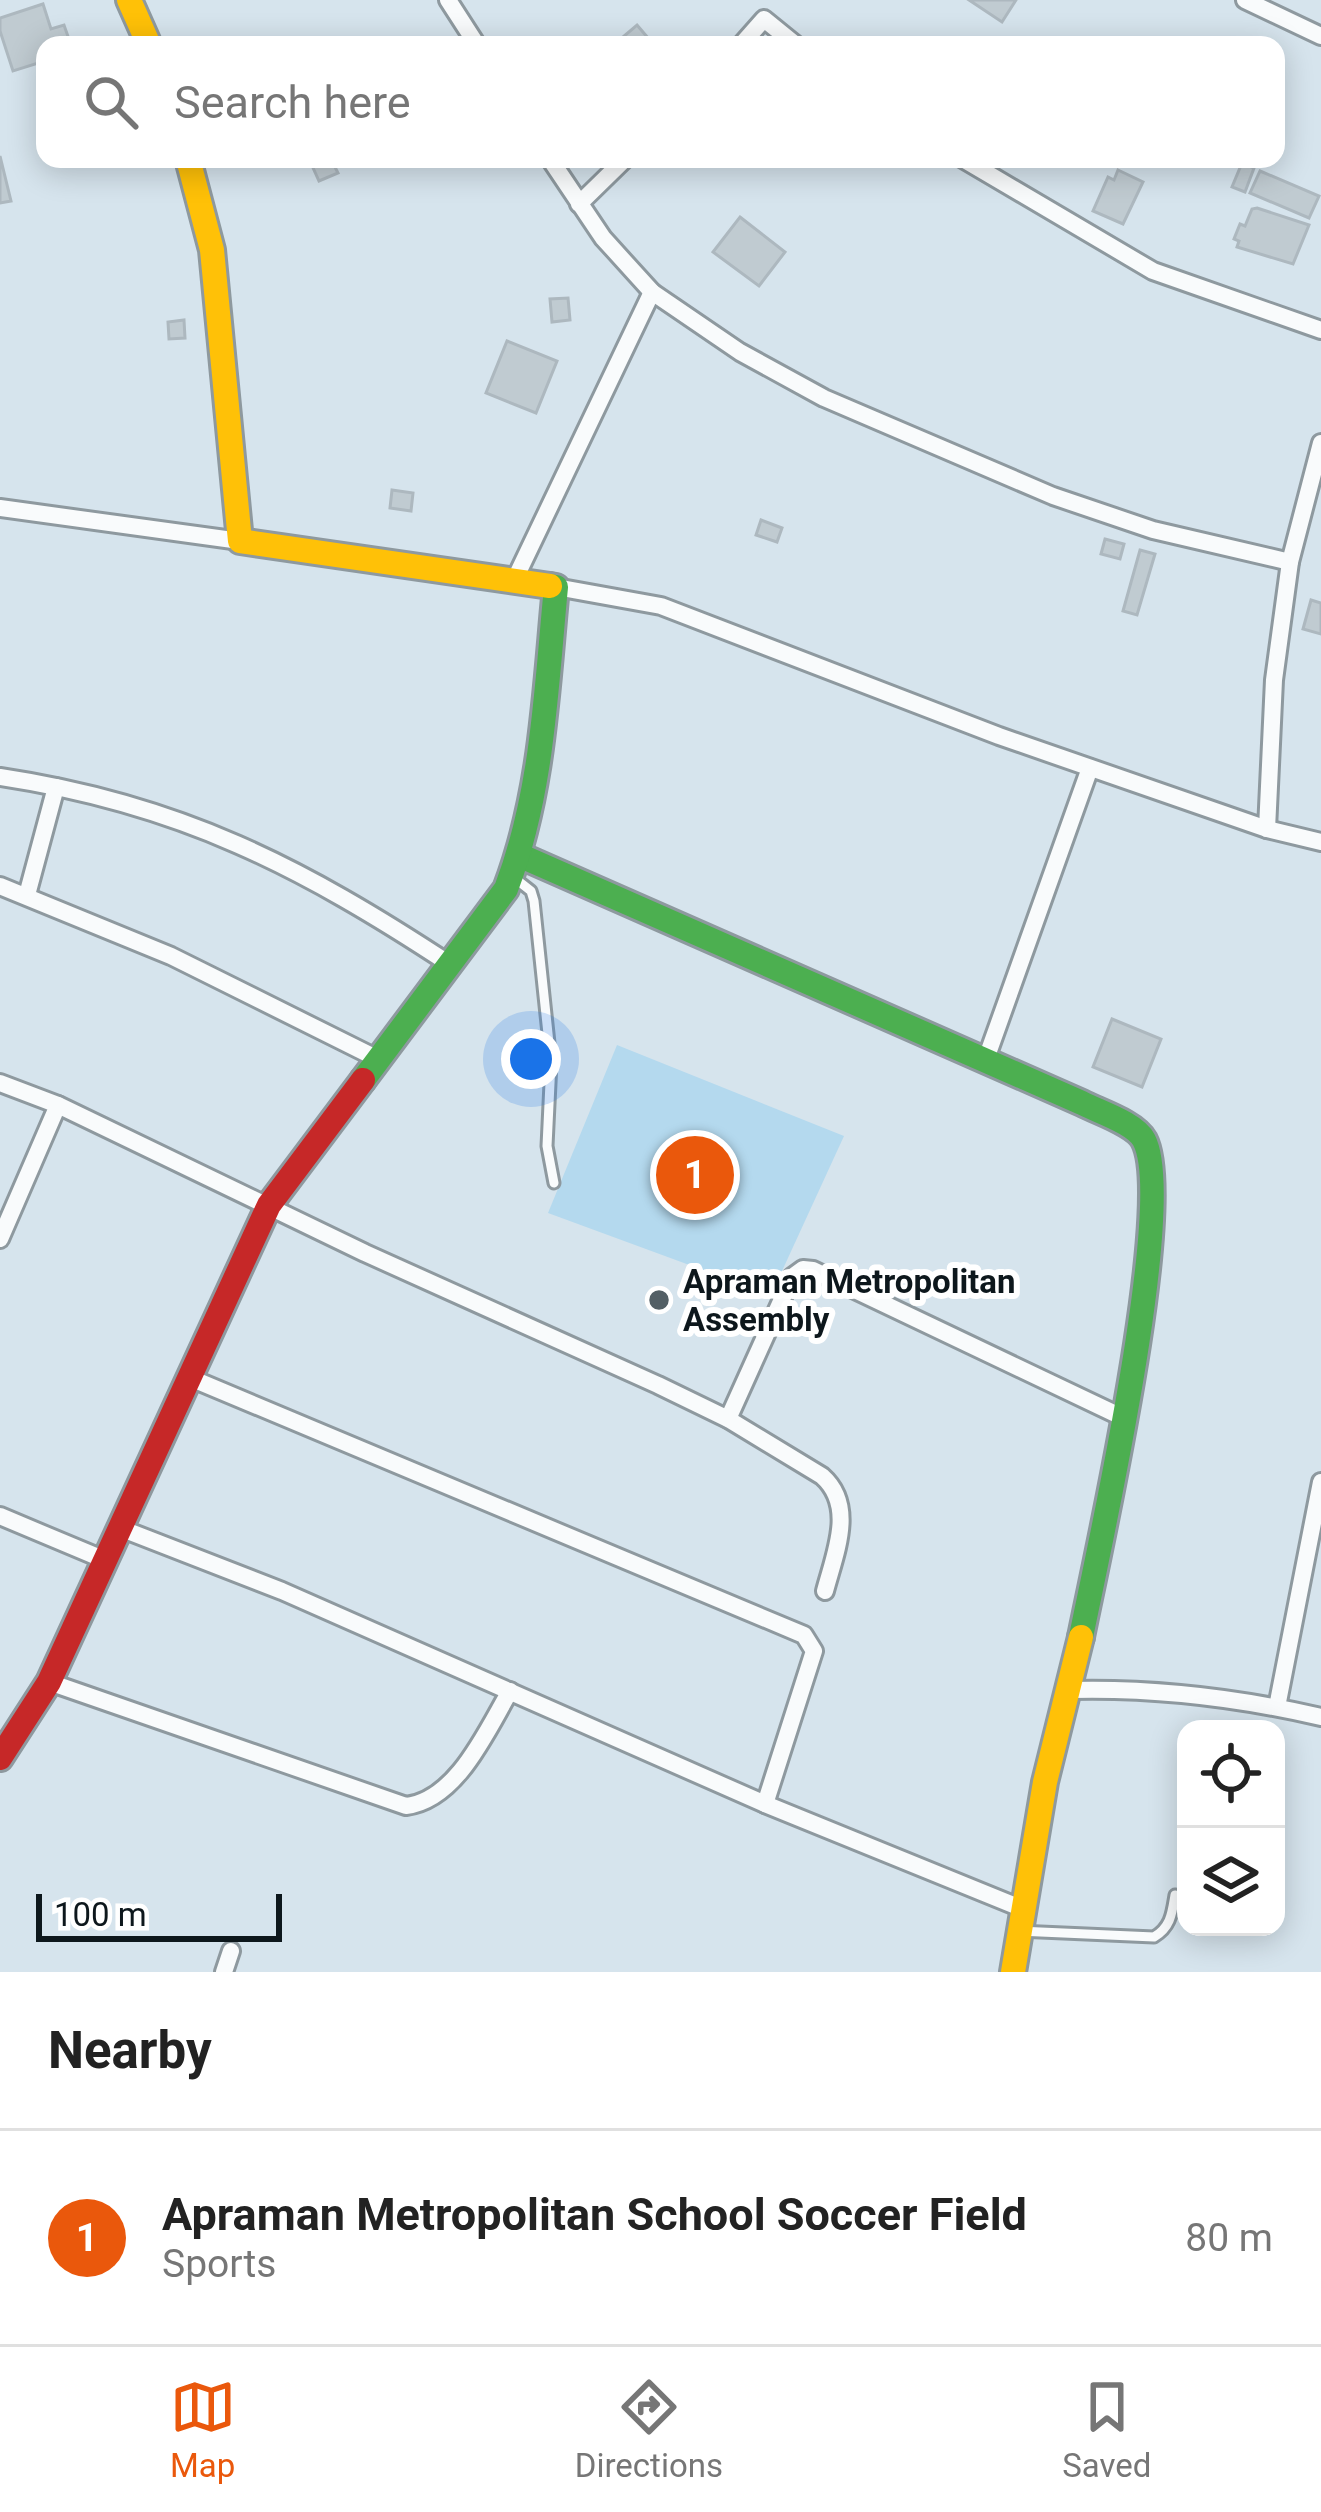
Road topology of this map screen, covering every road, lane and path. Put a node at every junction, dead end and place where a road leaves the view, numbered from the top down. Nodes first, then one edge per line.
1 (129, 0) edge
2 (448, 0) edge
3 (1246, 0) edge
4 (145, 36) edge
5 (471, 36) edge
6 (748, 36) edge
7 (785, 36) edge
8 (1321, 36) edge
9 (190, 168) edge
10 (556, 168) edge
11 (616, 168) edge
12 (982, 168) edge
13 (579, 204) junction
14 (652, 292) junction
15 (1321, 330) edge
16 (1321, 443) edge
17 (0, 508) edge
18 (240, 541) junction
19 (1290, 562) junction
20 (514, 581) junction
21 (556, 587) junction
22 (1090, 767) junction
23 (0, 777) edge
24 (56, 787) junction
25 (1268, 829) junction
26 (1321, 842) edge
27 (516, 866) junction
28 (0, 886) edge
29 (27, 896) junction
30 (451, 965) junction
31 (378, 1058) junction
32 (986, 1059) junction
33 (0, 1083) edge
34 (58, 1105) junction
35 (554, 1183) dead end
36 (268, 1205) junction
37 (0, 1239) edge
38 (188, 1378) junction
39 (1124, 1418) junction
40 (728, 1419) junction
41 (1321, 1482) edge
42 (0, 1516) edge
43 (120, 1528) junction
44 (106, 1560) junction
45 (825, 1591) dead end
46 (49, 1682) junction
47 (1072, 1690) junction
48 (510, 1691) junction
49 (1277, 1707) junction
50 (1321, 1717) edge
51 (0, 1758) edge
52 (765, 1804) junction
53 (1174, 1895) dead end
54 (1020, 1920) junction
55 (231, 1951) dead end
56 (224, 1972) edge
57 (1013, 1972) edge

1 - 4 street
2 - 5 street
3 - 8 street
6 - 7 street
9 - 18 street
10 - 13 street
11 - 13 street
12 - 15 street
13 - 14 street
14 - 19 street
14 - 20 street
16 - 19 street
17 - 18 street
18 - 20 street
19 - 25 street
20 - 21 street
21 - 22 street
21 - 27 street
22 - 25 street
22 - 32 street
23 - 24 street
24 - 29 street
24 - 30 street
25 - 26 street
27 - 30 street
27 - 32 street
27 - 35 lane
28 - 29 street
29 - 31 street
30 - 31 street
31 - 36 street
32 - 39 street
33 - 34 street
34 - 36 street
34 - 37 street
36 - 38 street
36 - 40 street
38 - 43 street
38 - 52 street
39 - 40 street
39 - 47 street
40 - 45 street
41 - 49 street
42 - 44 street
43 - 44 street
43 - 48 street
44 - 46 street
46 - 48 street
46 - 51 street
47 - 49 street
47 - 54 street
48 - 52 street
49 - 50 street
52 - 54 street
53 - 54 lane
54 - 57 street
55 - 56 street

